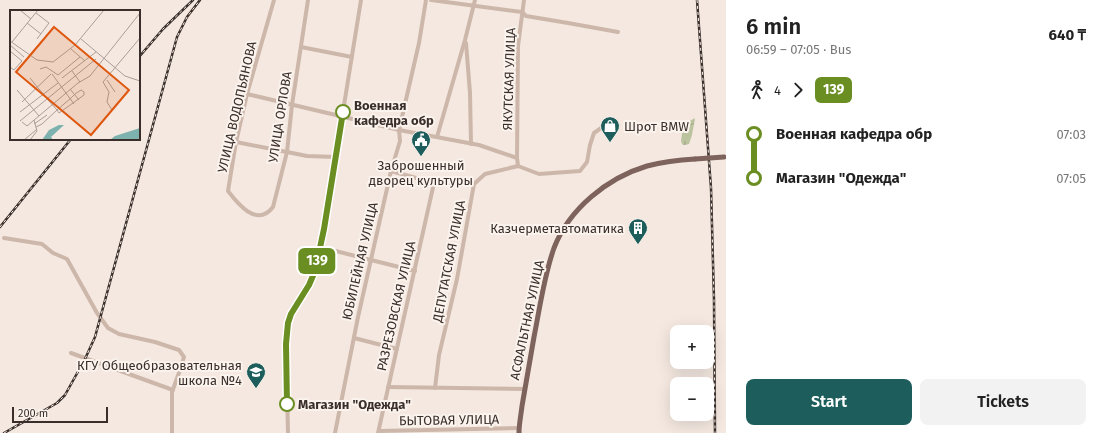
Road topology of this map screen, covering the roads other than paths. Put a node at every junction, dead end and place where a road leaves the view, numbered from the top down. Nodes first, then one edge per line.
1 (274, 0) edge
2 (308, 0) edge
3 (361, 0) edge
4 (426, 0) edge
5 (431, 0) edge
6 (475, 0) edge
7 (524, 0) edge
8 (474, 6) junction
9 (522, 12) junction
10 (618, 32) dead end
11 (465, 40) junction
12 (300, 47) junction
13 (352, 57) junction
14 (247, 94) junction
15 (292, 105) junction
16 (342, 117) junction
17 (604, 126) dead end
18 (399, 130) junction
19 (437, 138) junction
20 (236, 142) junction
21 (471, 144) junction
22 (287, 152) junction
23 (336, 157) junction
24 (725, 157) edge
25 (517, 158) junction
26 (518, 166) junction
27 (391, 171) junction
28 (434, 183) junction
29 (474, 184) junction
30 (246, 212) joint
31 (4, 238) dead end
32 (320, 248) junction
33 (371, 260) junction
34 (414, 271) junction
35 (354, 338) junction
36 (397, 349) junction
37 (71, 353) dead end
38 (388, 387) junction
39 (435, 388) junction
40 (525, 389) junction
41 (173, 390) junction
42 (519, 431) edge
43 (378, 432) edge
44 (172, 433) edge
45 (288, 433) edge
46 (335, 433) edge

1 - 14 street, УЛИЦА ВОДОПЬЯНОВА
2 - 12 street, УЛИЦА ОРЛОВА
3 - 13 street
4 - 18 street, ЮБИЛЕЙНАЯ УЛИЦА
5 - 8 street
6 - 8 street
7 - 9 street, ЯКУТСКАЯ УЛИЦА
8 - 9 street
8 - 11 street
9 - 10 street
9 - 25 street, ЯКУТСКАЯ УЛИЦА
11 - 19 street
11 - 21 street
12 - 13 street
12 - 15 street, УЛИЦА ОРЛОВА
13 - 16 street
14 - 15 street
14 - 20 street, УЛИЦА ВОДОПЬЯНОВА
15 - 16 street
15 - 22 street, УЛИЦА ОРЛОВА
16 - 18 street
16 - 23 street
17 - 26 street
18 - 19 street
18 - 27 street, ЮБИЛЕЙНАЯ УЛИЦА
19 - 21 street
20 - 22 street
20 - 30 street, УЛИЦА ВОДОПЬЯНОВА
21 - 25 street
22 - 23 street
22 - 30 street, УЛИЦА ОРЛОВА
23 - 32 street
24 - 40 main road, АСФАЛЬТНАЯ УЛИЦА, bridge
25 - 26 street, ЯКУТСКАЯ УЛИЦА
26 - 29 street, ДЕПУТАТСКАЯ УЛИЦА
27 - 28 street
27 - 33 street, ЮБИЛЕЙНАЯ УЛИЦА
28 - 29 street
28 - 34 street, РАЗРЕЗОВСКАЯ УЛИЦА
29 - 39 street, ДЕПУТАТСКАЯ УЛИЦА
31 - 41 street
32 - 33 street
32 - 45 street
33 - 34 street
33 - 35 street, ЮБИЛЕЙНАЯ УЛИЦА
34 - 36 street, РАЗРЕЗОВСКАЯ УЛИЦА
35 - 36 street
35 - 46 street, ЮБИЛЕЙНАЯ УЛИЦА
36 - 38 street, РАЗРЕЗОВСКАЯ УЛИЦА
37 - 41 street
38 - 39 street, АСФАЛЬТНАЯ УЛИЦА
38 - 43 street, РАЗРЕЗОВСКАЯ УЛИЦА
39 - 40 street, АСФАЛЬТНАЯ УЛИЦА
40 - 42 main road, АСФАЛЬТНАЯ УЛИЦА
41 - 44 street
42 - 43 street, БЫТОВАЯ УЛИЦА

